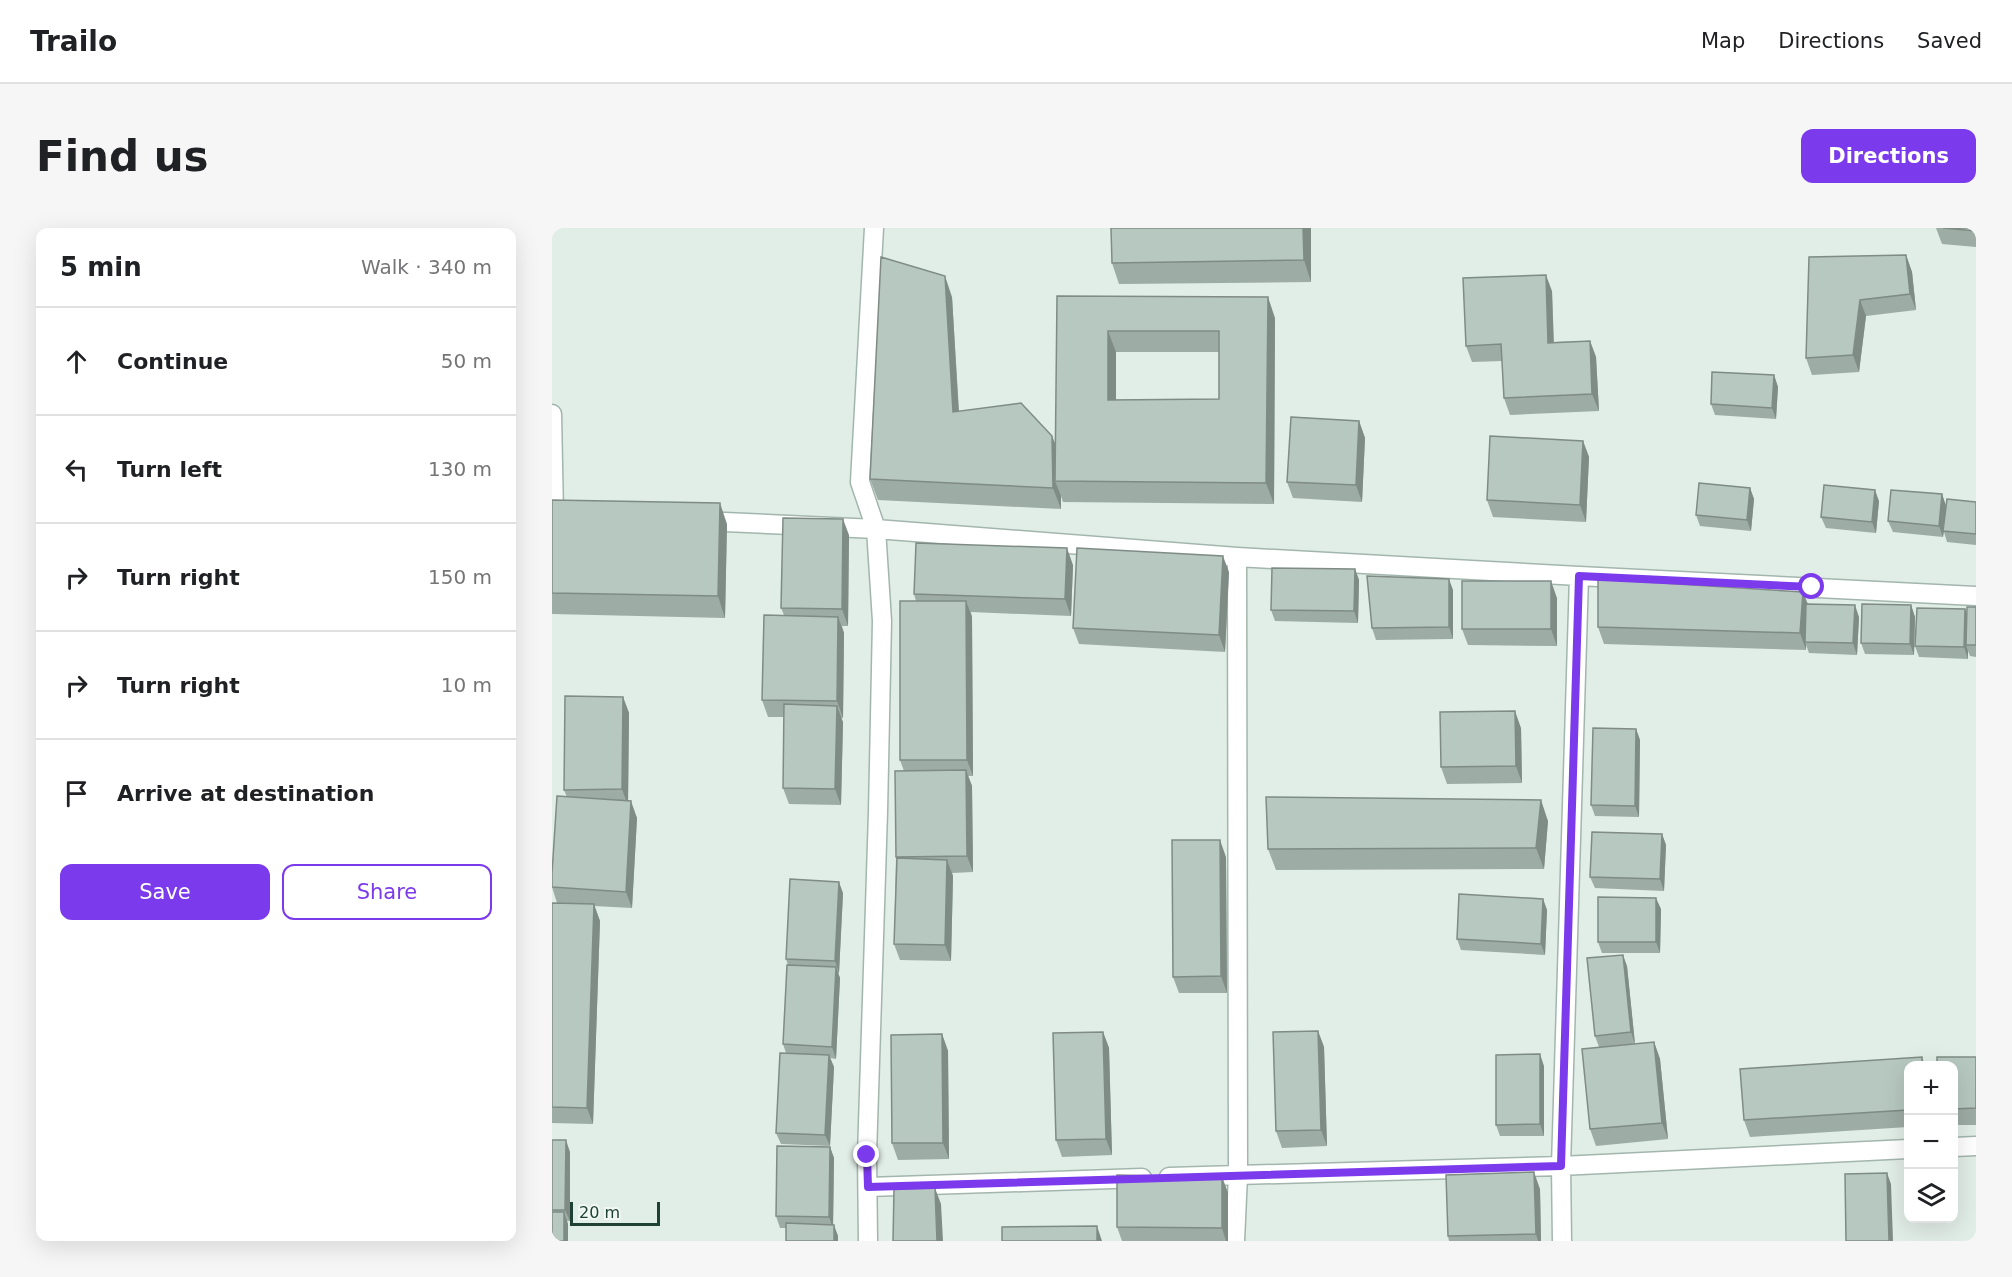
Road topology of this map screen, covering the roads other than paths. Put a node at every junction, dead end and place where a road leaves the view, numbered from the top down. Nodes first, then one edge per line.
1 (874, 228) edge
2 (552, 414) edge
3 (557, 515) edge
4 (685, 520) edge
5 (876, 529) junction
6 (1237, 557) junction
7 (1579, 576) junction
8 (1976, 596) edge
9 (1976, 1146) edge
10 (1958, 1147) edge
11 (1904, 1149) edge
12 (1561, 1166) junction
13 (1238, 1174) junction
14 (868, 1187) junction
15 (868, 1241) edge
16 (1235, 1241) edge
17 (1562, 1241) edge

1 - 5 street
2 - 3 street
4 - 5 street
5 - 6 street
5 - 14 street
6 - 7 street
6 - 13 street
7 - 8 street
7 - 12 street
9 - 10 street
11 - 12 street
12 - 13 street
12 - 17 street
13 - 14 street
13 - 16 street
14 - 15 street

